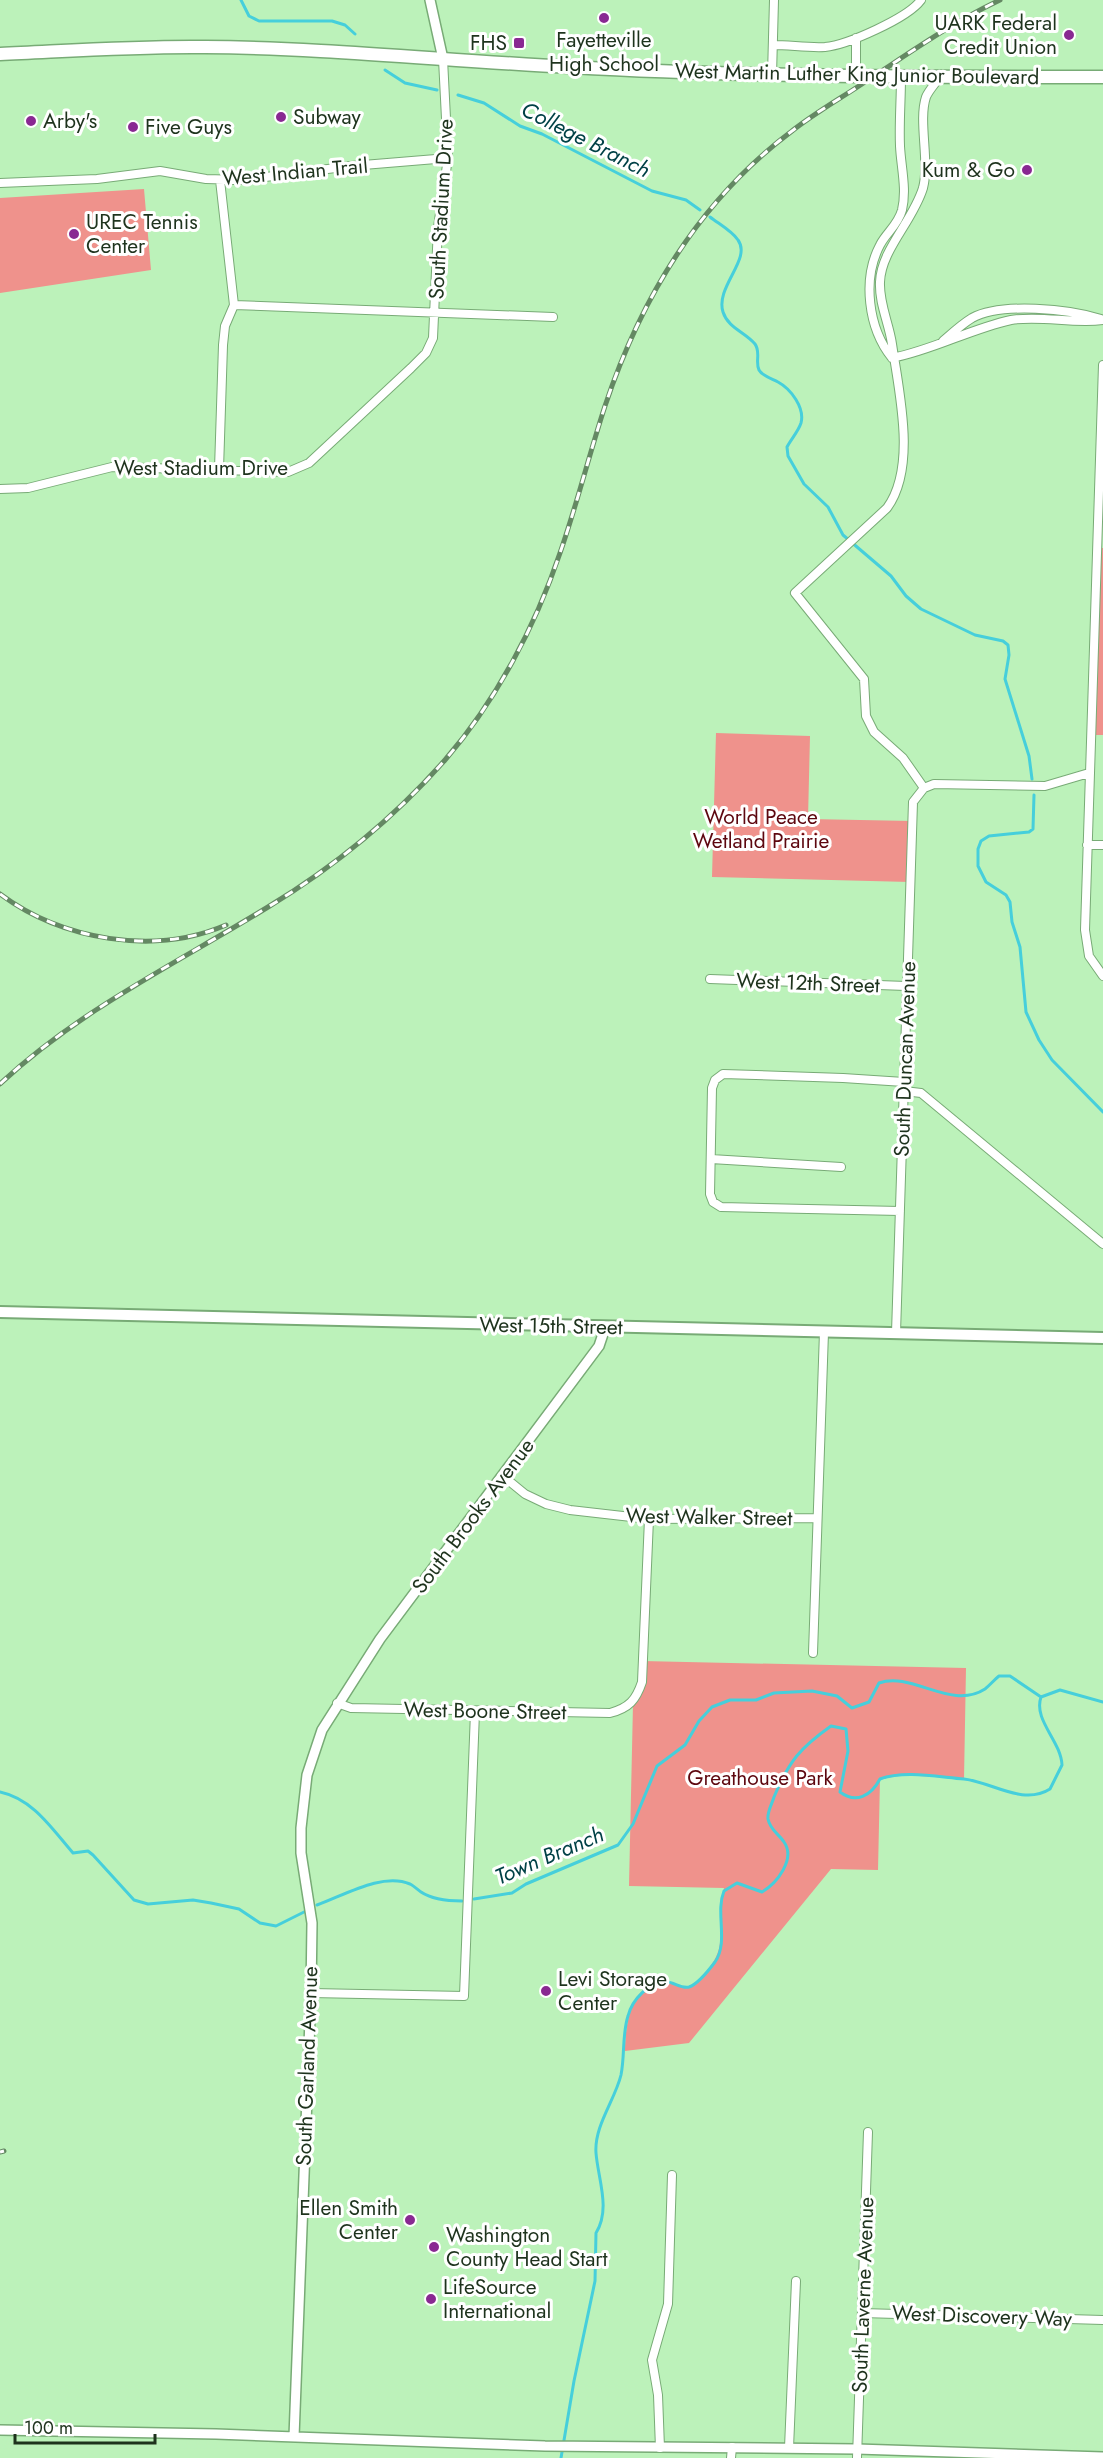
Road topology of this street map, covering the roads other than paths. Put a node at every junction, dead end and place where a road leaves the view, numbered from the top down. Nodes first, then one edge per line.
1 (430, 0) edge
2 (774, 0) edge
3 (921, 0) edge
4 (856, 38) junction
5 (772, 45) junction
6 (0, 54) edge
7 (443, 59) junction
8 (772, 75) junction
9 (856, 76) junction
10 (901, 77) junction
11 (1103, 77) edge
12 (939, 78) junction
13 (448, 158) junction
14 (220, 180) junction
15 (0, 183) edge
16 (234, 305) junction
17 (435, 313) junction
18 (553, 317) dead end
19 (1103, 320) edge
20 (940, 345) junction
21 (892, 358) junction
22 (1103, 365) edge
23 (219, 469) junction
24 (0, 489) edge
25 (1089, 773) junction
26 (924, 788) junction
27 (1087, 845) junction
28 (1103, 845) edge
29 (1103, 976) edge
30 (710, 979) dead end
31 (906, 986) junction
32 (904, 1087) junction
33 (711, 1159) junction
34 (841, 1167) dead end
35 (900, 1211) junction
36 (1103, 1244) edge
37 (0, 1312) edge
38 (605, 1328) junction
39 (824, 1332) junction
40 (896, 1333) junction
41 (1103, 1338) edge
42 (503, 1476) junction
43 (816, 1518) junction
44 (649, 1519) junction
45 (813, 1653) dead end
46 (337, 1703) junction
47 (475, 1712) junction
48 (311, 1993) junction
49 (868, 2132) dead end
50 (672, 2175) dead end
51 (796, 2281) dead end
52 (862, 2313) junction
53 (1103, 2320) edge
54 (0, 2430) edge
55 (294, 2437) junction
56 (732, 2447) junction
57 (660, 2448) junction
58 (789, 2448) junction
59 (857, 2454) edge
60 (1101, 2457) edge
61 (731, 2458) edge

1 - 7 street, South Stadium Drive
2 - 5 street
3 - 4 street
4 - 5 street
4 - 9 street
5 - 8 street
6 - 7 main road, West Martin Luther King Junior Boulevard
7 - 8 main road, West Martin Luther King Junior Boulevard
7 - 13 street, South Stadium Drive
8 - 9 main road, West Martin Luther King Junior Boulevard
9 - 10 main road, West Martin Luther King Junior Boulevard
10 - 12 main road, West Martin Luther King Junior Boulevard
10 - 21 street
11 - 12 main road, West Martin Luther King Junior Boulevard
12 - 21 street
13 - 14 street, West Indian Trail
13 - 17 street, South Stadium Drive
14 - 15 street, West Indian Trail
14 - 16 street
16 - 17 street
16 - 23 street
17 - 18 street
17 - 23 street, West Stadium Drive
19 - 20 street
19 - 20 street
20 - 21 street
21 - 26 street
22 - 25 street
23 - 24 street, West Stadium Drive
25 - 26 street
25 - 27 street
26 - 31 street, South Duncan Avenue
27 - 28 street
27 - 29 street
30 - 31 street, West 12th Street
31 - 32 street, South Duncan Avenue
32 - 33 street
32 - 35 street, South Duncan Avenue
32 - 36 street
33 - 34 street
33 - 35 street
35 - 40 street, South Duncan Avenue
37 - 38 main road, West 15th Street
38 - 39 main road, West 15th Street
38 - 42 street, South Brooks Avenue
39 - 40 main road, West 15th Street
39 - 43 street
40 - 41 main road, West 15th Street
42 - 44 street, West Walker Street
42 - 46 street, South Brooks Avenue
43 - 44 street, West Walker Street
43 - 45 street
44 - 47 street, West Boone Street
46 - 47 street, West Boone Street
46 - 48 street, South Garland Avenue
47 - 48 street
48 - 55 street, South Garland Avenue
49 - 52 street, South Laverne Avenue
50 - 57 street
51 - 58 street
52 - 53 street, West Discovery Way
52 - 59 street, South Laverne Avenue
54 - 55 street
55 - 57 street
56 - 57 street
56 - 58 street
56 - 61 street
58 - 59 street
59 - 60 street

